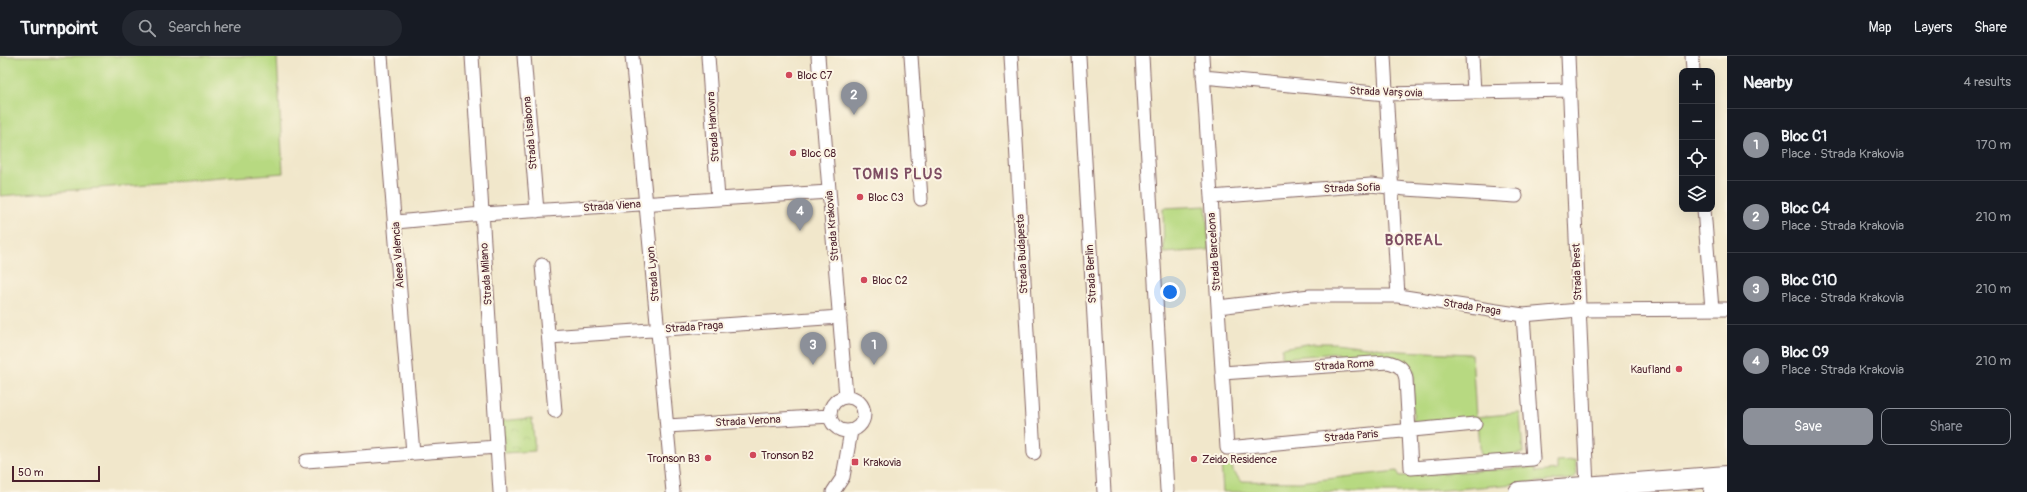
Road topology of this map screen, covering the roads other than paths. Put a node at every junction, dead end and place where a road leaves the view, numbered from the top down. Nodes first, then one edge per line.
1 (381, 56) edge
2 (472, 56) edge
3 (524, 56) edge
4 (632, 56) edge
5 (708, 56) edge
6 (818, 56) edge
7 (911, 56) edge
8 (1011, 56) edge
9 (1079, 56) edge
10 (1142, 56) edge
11 (1202, 56) edge
12 (1384, 56) edge
13 (1472, 56) edge
14 (1568, 56) edge
15 (1692, 56) edge
16 (1693, 68) edge
17 (1204, 76) junction
18 (1570, 90) junction
19 (1474, 92) junction
20 (1386, 94) junction
21 (1392, 188) junction
22 (829, 192) junction
23 (1516, 196) dead end
24 (1211, 197) junction
25 (718, 199) junction
26 (921, 199) dead end
27 (646, 204) junction
28 (537, 211) junction
29 (1704, 212) edge
30 (482, 214) junction
31 (396, 222) junction
32 (542, 264) dead end
33 (1398, 296) junction
34 (1218, 307) junction
35 (1712, 309) junction
36 (1727, 309) edge
37 (1579, 310) junction
38 (1523, 315) junction
39 (840, 317) junction
40 (658, 329) junction
41 (549, 337) junction
42 (1222, 373) junction
43 (846, 396) junction
44 (555, 411) dead end
45 (830, 416) junction
46 (1475, 424) dead end
47 (667, 426) junction
48 (851, 430) junction
49 (1409, 431) junction
50 (497, 447) junction
51 (1227, 448) joint
52 (413, 453) junction
53 (1034, 453) dead end
54 (306, 461) dead end
55 (1727, 476) edge
56 (843, 478) junction
57 (1586, 487) junction
58 (1167, 490) dead end
59 (1727, 491) edge
60 (500, 492) edge
61 (673, 492) edge
62 (833, 492) edge
63 (842, 492) edge
64 (1104, 492) edge
65 (1519, 492) edge
66 (1714, 492) edge

1 - 31 street, Aleea Valencia
2 - 30 street, Strada Milano
3 - 28 street, Strada Lisabona
4 - 27 street, Strada Lyon
5 - 25 street, Strada Hanovra
6 - 22 street, Strada Krakovia
7 - 26 street
8 - 53 street, Strada Budapesta
9 - 64 street, Strada Berlin
10 - 58 street
11 - 17 street, Strada Barcelona
12 - 20 street
13 - 19 street
14 - 18 street, Strada Brest
15 - 16 street
17 - 20 street, Strada Varșovia
17 - 24 street, Strada Barcelona
18 - 19 street, Strada Varșovia
18 - 37 street, Strada Brest
19 - 20 street, Strada Varșovia
20 - 21 street
21 - 23 street, Strada Sofia
21 - 24 street, Strada Sofia
21 - 33 street
22 - 25 street, Strada Viena
22 - 39 street, Strada Krakovia
24 - 34 street, Strada Barcelona
25 - 27 street, Strada Viena
27 - 28 street, Strada Viena
27 - 40 street, Strada Lyon
28 - 30 street, Strada Viena
29 - 35 street
30 - 31 street, Strada Viena
30 - 50 street, Strada Milano
31 - 52 street, Aleea Valencia
32 - 41 street
33 - 34 street, Strada Praga
33 - 38 street, Strada Praga
34 - 42 street, Strada Barcelona
35 - 36 street, Strada Praga
35 - 37 street, Strada Praga
37 - 38 street, Strada Praga
37 - 57 street, Strada Brest
38 - 49 street
39 - 40 street, Strada Praga
39 - 43 street, Strada Krakovia
40 - 41 street, Strada Praga
40 - 47 street, Strada Lyon
41 - 44 street
42 - 49 street, Strada Roma
42 - 51 street, Strada Barcelona
43 - 45 street
43 - 48 street
45 - 47 street, Strada Verona
45 - 48 street
46 - 49 street, Strada Paris
47 - 61 street, Strada Lyon
48 - 56 street
49 - 51 street, Strada Paris
50 - 52 street
50 - 60 street, Strada Milano
52 - 54 street
55 - 57 main road
56 - 62 street
56 - 63 street
57 - 65 main road
59 - 66 main road

